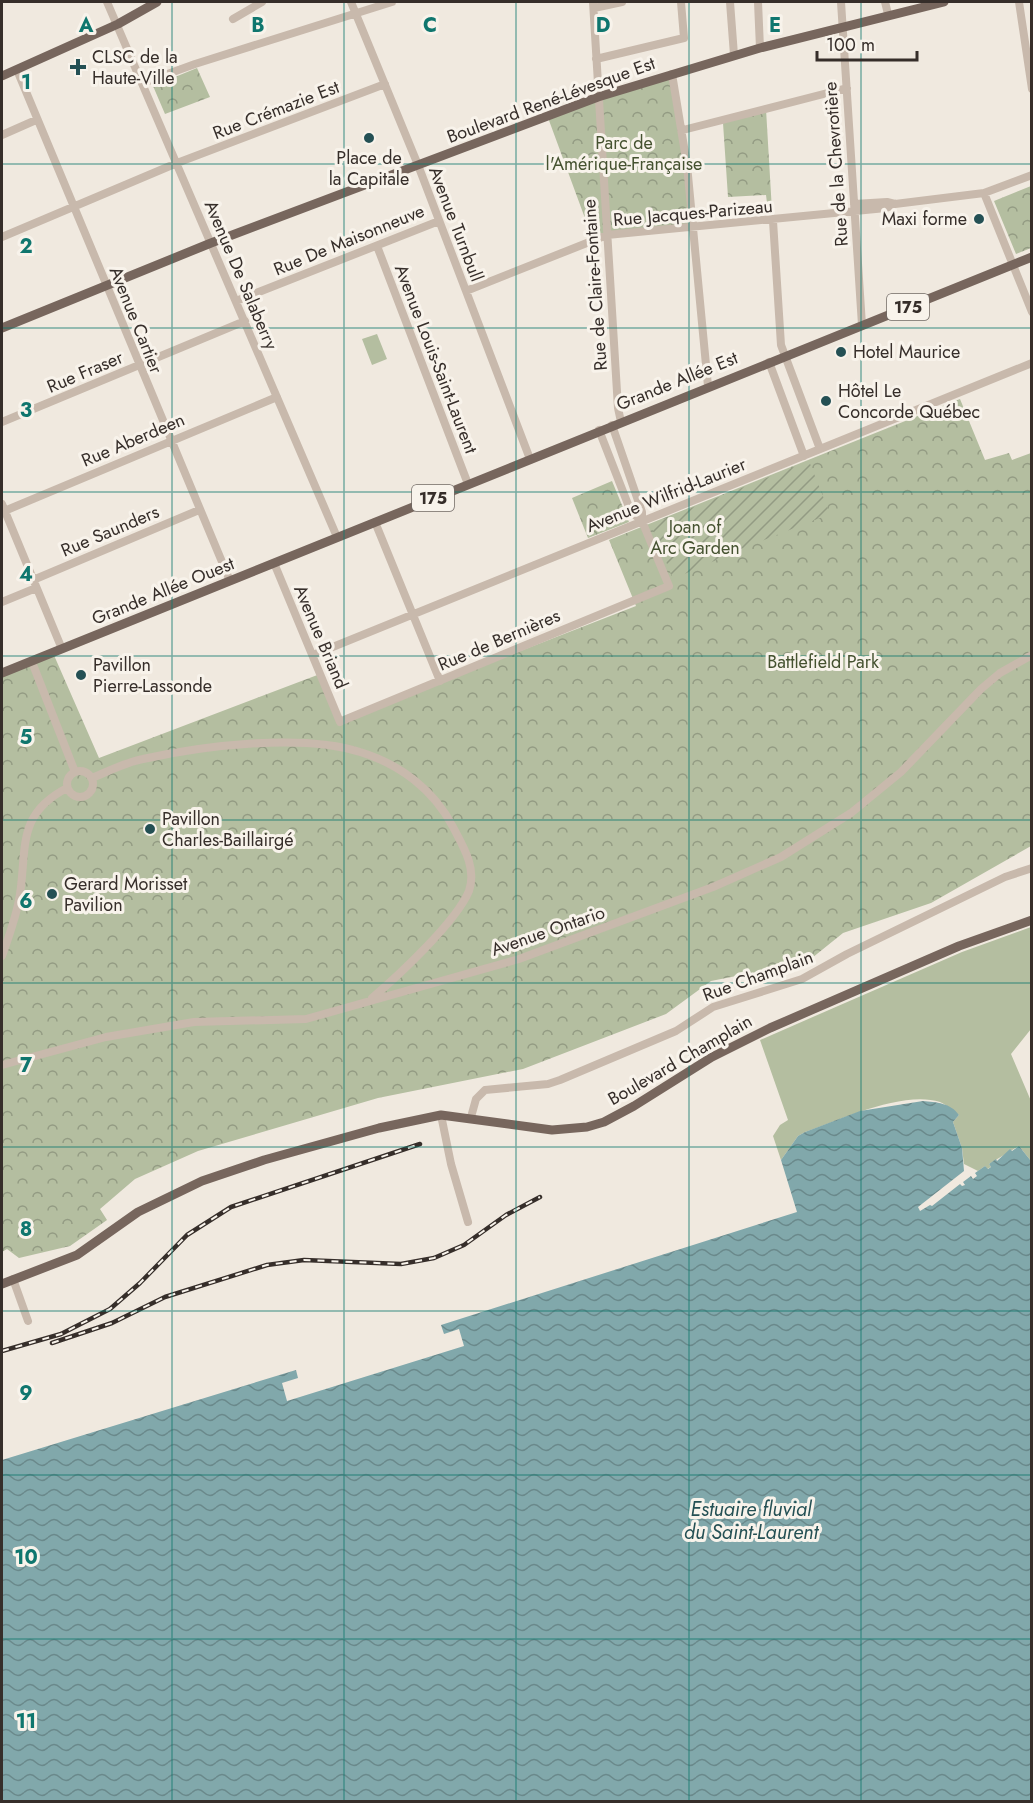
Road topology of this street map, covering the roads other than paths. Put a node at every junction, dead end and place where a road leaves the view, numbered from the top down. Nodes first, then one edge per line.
1 (107, 2) edge
2 (157, 2) edge
3 (262, 2) edge
4 (351, 2) edge
5 (392, 2) edge
6 (622, 2) edge
7 (681, 2) edge
8 (730, 2) edge
9 (758, 2) edge
10 (841, 2) edge
11 (885, 2) edge
12 (944, 2) edge
13 (1019, 2) edge
14 (594, 5) edge
15 (356, 12) junction
16 (888, 14) junction
17 (233, 19) dead end
18 (118, 24) junction
19 (843, 26) junction
20 (1032, 27) edge
21 (1023, 29) junction
22 (760, 48) junction
23 (734, 55) junction
24 (596, 59) junction
25 (17, 70) junction
26 (672, 74) junction
27 (2, 76) edge
28 (143, 83) junction
29 (385, 84) junction
30 (847, 88) junction
31 (1032, 89) edge
32 (598, 97) junction
33 (36, 120) junction
34 (683, 130) junction
35 (2, 135) edge
36 (177, 163) junction
37 (418, 165) junction
38 (1032, 175) edge
39 (984, 193) junction
40 (72, 207) junction
41 (854, 208) junction
42 (439, 221) junction
43 (773, 221) junction
44 (694, 228) junction
45 (607, 235) junction
46 (2, 237) edge
47 (211, 243) junction
48 (377, 246) junction
49 (1032, 257) edge
50 (1013, 264) junction
51 (106, 285) junction
52 (466, 291) junction
53 (236, 301) junction
54 (1032, 312) edge
55 (245, 321) junction
56 (862, 325) junction
57 (2, 328) edge
58 (784, 356) junction
59 (769, 362) junction
60 (1032, 363) edge
61 (139, 366) junction
62 (708, 386) junction
63 (277, 397) junction
64 (2, 422) edge
65 (616, 424) junction
66 (599, 430) junction
67 (169, 441) junction
68 (820, 449) junction
69 (804, 456) junction
70 (530, 459) junction
71 (468, 484) junction
72 (2, 509) edge
73 (199, 510) junction
74 (642, 521) junction
75 (375, 522) junction
76 (337, 537) junction
77 (274, 564) junction
78 (33, 580) junction
79 (230, 581) junction
80 (36, 588) junction
81 (2, 602) edge
82 (413, 615) junction
83 (62, 649) junction
84 (313, 655) junction
85 (1032, 655) edge
86 (32, 662) junction
87 (2, 674) edge
88 (440, 681) junction
89 (340, 722) joint
90 (75, 772) junction
91 (92, 778) junction
92 (67, 788) junction
93 (1032, 868) edge
94 (1032, 920) edge
95 (2, 956) edge
96 (371, 999) junction
97 (2, 1065) edge
98 (441, 1115) junction
99 (471, 1117) junction
100 (468, 1222) dead end
101 (13, 1279) junction
102 (2, 1284) edge
103 (28, 1321) dead end

1 - 18 street, Avenue De Salaberry
2 - 18 main road
3 - 17 street
4 - 15 street, Avenue Turnbull
5 - 15 street
6 - 14 street
7 - 24 street
8 - 23 street
9 - 22 street
10 - 19 street, Rue de la Chevrotière
11 - 16 street
12 - 16 main road, Boulevard René-Lévesque Est
13 - 21 street
14 - 24 street, Rue de Claire-Fontaine
15 - 28 street
15 - 29 street, Avenue Turnbull
16 - 19 main road, Boulevard René-Lévesque Est
18 - 25 main road
18 - 28 street, Avenue De Salaberry
19 - 22 main road, Boulevard René-Lévesque Est
19 - 30 street, Rue de la Chevrotière
20 - 21 street
21 - 31 street
22 - 23 main road, Boulevard René-Lévesque Est
23 - 26 main road, Boulevard René-Lévesque Est
24 - 32 street, Rue de Claire-Fontaine
25 - 27 main road
25 - 33 street, Avenue Cartier
26 - 32 main road, Boulevard René-Lévesque Est
26 - 34 street
28 - 36 street, Avenue De Salaberry
29 - 36 street, Rue Crémazie Est
29 - 37 street, Avenue Turnbull
30 - 34 street
30 - 41 street, Rue de la Chevrotière
32 - 37 main road, Boulevard René-Lévesque Est
32 - 45 street, Rue de Claire-Fontaine
33 - 35 street
33 - 40 street, Avenue Cartier
34 - 44 street
36 - 40 street, Rue Crémazie Est
36 - 47 street, Avenue De Salaberry
37 - 42 street, Avenue Turnbull
37 - 47 main road, Boulevard René-Lévesque Est
38 - 39 street, Rue Jacques-Parizeau
39 - 41 street, Rue Jacques-Parizeau
39 - 50 street
40 - 46 street, Rue Crémazie Est
40 - 51 street, Avenue Cartier
41 - 43 street, Rue Jacques-Parizeau
41 - 56 street, Rue de la Chevrotière
42 - 48 street, Rue De Maisonneuve
42 - 52 street, Avenue Turnbull
43 - 44 street, Rue Jacques-Parizeau
43 - 58 street
44 - 45 street, Rue Jacques-Parizeau
44 - 62 street
45 - 52 street, Rue Jacques-Parizeau
45 - 65 street, Rue de Claire-Fontaine
47 - 51 main road, Boulevard René-Lévesque Est
47 - 53 street, Avenue De Salaberry
48 - 53 street, Rue De Maisonneuve
48 - 71 street, Avenue Louis-Saint-Laurent
49 - 50 main road, Grande Allée Est / 175
50 - 54 street
50 - 56 main road, Grande Allée Est / 175
51 - 57 main road, Boulevard René-Lévesque Est
51 - 61 street, Avenue Cartier
52 - 70 street, Avenue Turnbull
53 - 55 street, Avenue De Salaberry
55 - 61 street, Rue Fraser
55 - 63 street, Avenue De Salaberry
56 - 58 main road, Grande Allée Est / 175
58 - 59 main road, Grande Allée Est / 175
58 - 68 street
59 - 62 main road, Grande Allée Est / 175
59 - 69 street
60 - 68 street, Avenue Wilfrid-Laurier
61 - 64 street, Rue Fraser
61 - 67 street, Avenue Cartier
62 - 65 main road, Grande Allée Est / 175
63 - 67 street, Rue Aberdeen
63 - 76 street, Avenue De Salaberry
65 - 66 main road, Grande Allée Est / 175
65 - 74 street, Rue de Claire-Fontaine
66 - 70 main road, Grande Allée Est / 175
66 - 74 street
67 - 72 street, Rue Aberdeen
67 - 73 street, Avenue Cartier
68 - 69 street, Avenue Wilfrid-Laurier
69 - 74 street, Avenue Wilfrid-Laurier
70 - 71 main road, Grande Allée Est / 175
71 - 75 main road, Grande Allée Est / 175
72 - 78 street
73 - 78 street, Rue Saunders
73 - 79 street, Avenue Cartier
74 - 82 street, Avenue Wilfrid-Laurier
74 - 88 street, Rue de Bernières
75 - 76 main road, Grande Allée Est / 175
75 - 82 street
76 - 77 main road, Grande Allée Ouest / 175
77 - 79 main road, Grande Allée Ouest / 175
77 - 84 street, Avenue Briand
78 - 80 street
79 - 83 main road, Grande Allée Ouest / 175
80 - 81 street
80 - 83 street
82 - 84 street, Avenue Wilfrid-Laurier
82 - 88 street
83 - 86 main road, Grande Allée Ouest / 175
84 - 89 street, Avenue Briand
85 - 96 street, Avenue Ontario
86 - 87 main road, Grande Allée Ouest / 175
86 - 90 street
88 - 89 street, Rue de Bernières
90 - 91 street
90 - 92 street
91 - 92 street
91 - 96 street
92 - 95 street
93 - 99 street, Rue Champlain
94 - 99 main road, Boulevard Champlain
96 - 97 street, Avenue Ontario
98 - 99 main road, Boulevard Champlain
98 - 100 street
98 - 101 main road, Boulevard Champlain
101 - 102 main road, Boulevard Champlain
101 - 103 street

